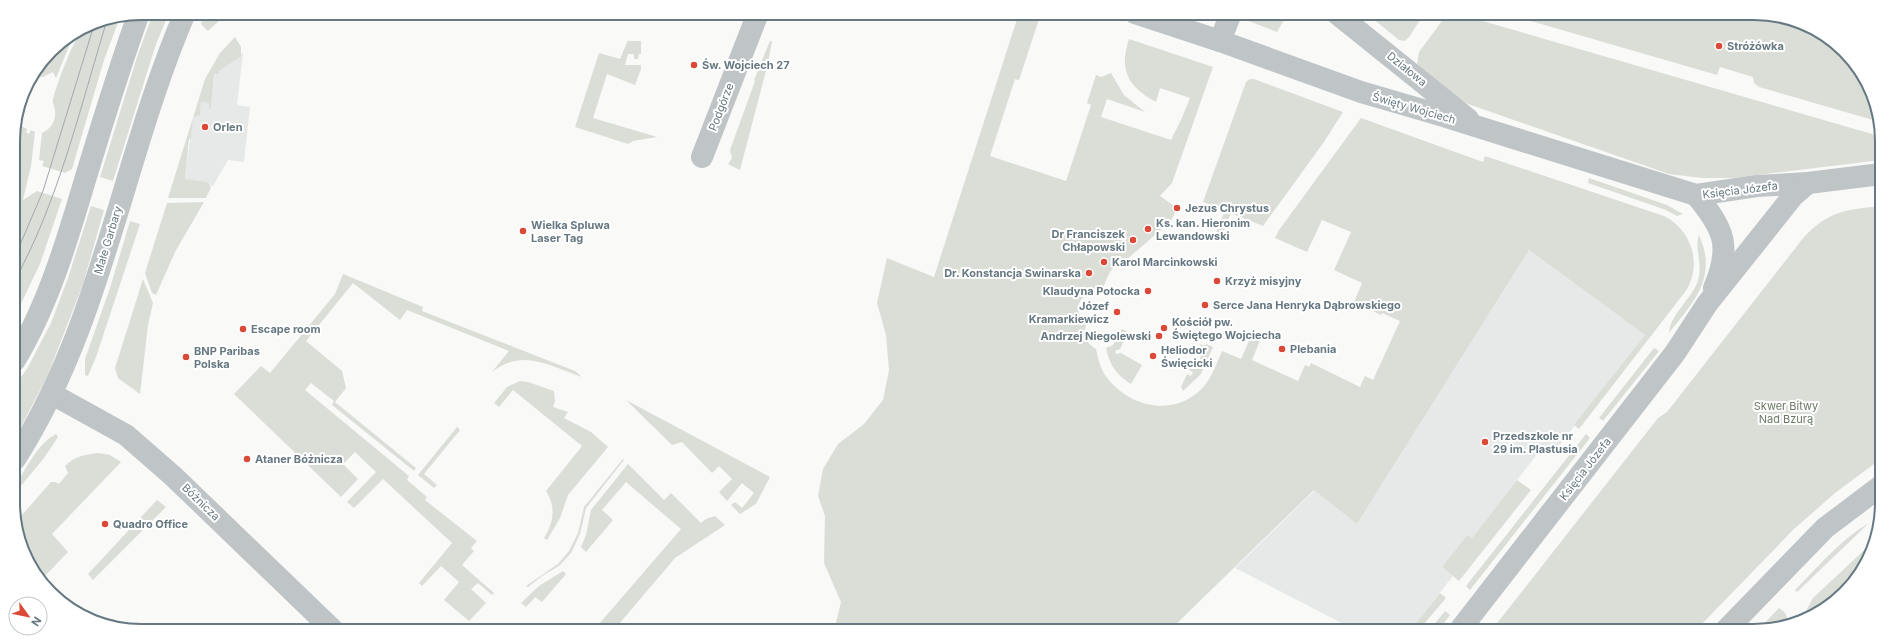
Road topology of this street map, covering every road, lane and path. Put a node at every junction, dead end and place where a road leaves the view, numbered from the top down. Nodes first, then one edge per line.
1 (137, 20) edge
2 (182, 20) edge
3 (755, 20) edge
4 (1156, 20) edge
5 (1228, 20) edge
6 (1345, 20) edge
7 (1220, 41) junction
8 (1477, 126) junction
9 (702, 157) dead end
10 (1875, 175) edge
11 (1808, 183) junction
12 (1696, 195) junction
13 (1707, 304) junction
14 (20, 348) edge
15 (52, 394) junction
16 (20, 451) edge
17 (1875, 490) edge
18 (327, 624) edge
19 (1464, 624) edge
20 (1732, 624) edge

1 - 14 street
2 - 15 street, Małe Garbary
3 - 9 street, Podgórze
4 - 7 street, Święty Wojciech
5 - 7 street
6 - 8 street, Działowa
7 - 8 street, Święty Wojciech
8 - 12 street, Święty Wojciech
10 - 11 street, Księcia Józefa
11 - 12 street, Księcia Józefa
11 - 13 street, Księcia Józefa
12 - 13 street, Księcia Józefa
13 - 19 street, Księcia Józefa
15 - 16 street, Małe Garbary
15 - 18 street, Bóżnicza
17 - 20 street

